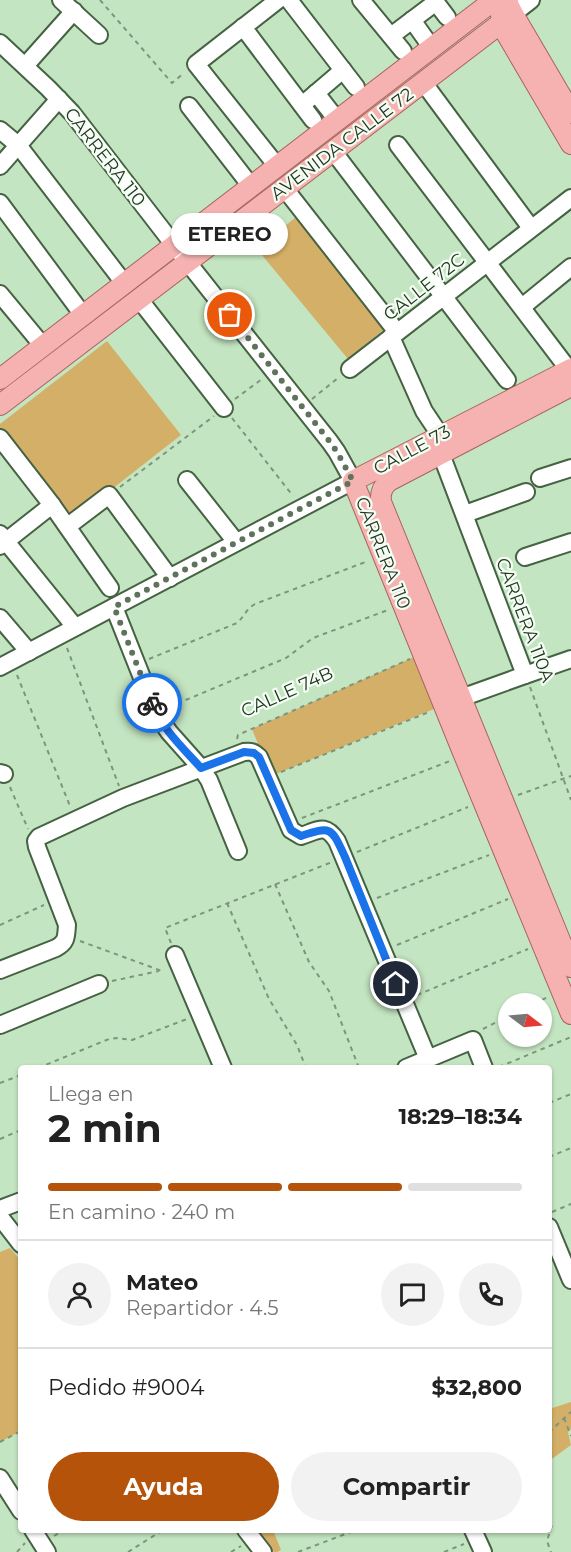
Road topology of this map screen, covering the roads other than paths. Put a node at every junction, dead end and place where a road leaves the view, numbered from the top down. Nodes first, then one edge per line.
1 (60, 0) edge
2 (278, 0) edge
3 (289, 0) edge
4 (361, 0) edge
5 (496, 0) edge
6 (531, 0) edge
7 (435, 1) edge
8 (507, 7) edge
9 (74, 11) junction
10 (447, 17) dead end
11 (412, 20) junction
12 (243, 27) junction
13 (99, 35) dead end
14 (391, 36) junction
15 (0, 43) edge
16 (432, 48) junction
17 (403, 51) dead end
18 (25, 66) junction
19 (343, 70) junction
20 (423, 82) junction
21 (356, 87) dead end
22 (316, 93) junction
23 (59, 99) junction
24 (302, 105) junction
25 (189, 106) dead end
26 (571, 113) edge
27 (313, 120) dead end
28 (337, 120) junction
29 (0, 129) edge
30 (571, 144) edge
31 (18, 145) junction
32 (398, 145) dead end
33 (333, 151) junction
34 (0, 166) edge
35 (277, 166) junction
36 (251, 186) junction
37 (289, 194) dead end
38 (571, 198) edge
39 (0, 203) edge
40 (531, 228) junction
41 (174, 245) junction
42 (188, 262) junction
43 (488, 262) junction
44 (571, 267) edge
45 (124, 283) junction
46 (0, 294) edge
47 (444, 297) junction
48 (139, 299) junction
49 (522, 308) junction
50 (83, 315) junction
51 (394, 335) junction
52 (43, 346) junction
53 (350, 369) road end
54 (570, 375) edge
55 (0, 379) edge
56 (507, 380) dead end
57 (0, 405) edge
58 (224, 408) road end
59 (0, 438) edge
60 (441, 445) junction
61 (571, 468) edge
62 (540, 478) dead end
63 (187, 480) dead end
64 (353, 481) junction
65 (381, 492) joint
66 (526, 492) dead end
67 (52, 505) junction
68 (465, 514) junction
69 (68, 526) junction
70 (2, 541) edge
71 (236, 542) junction
72 (571, 542) edge
73 (525, 557) dead end
74 (170, 578) junction
75 (110, 588) dead end
76 (114, 607) junction
77 (0, 618) edge
78 (69, 631) junction
79 (28, 652) junction
80 (571, 659) edge
81 (6, 664) edge
82 (525, 675) junction
83 (461, 698) junction
84 (201, 768) junction
85 (238, 851) dead end
86 (176, 955) dead end
87 (571, 967) edge
88 (0, 970) edge
89 (99, 984) road end
90 (571, 1014) edge
91 (0, 1025) edge
92 (428, 1059) junction
93 (222, 1065) edge
94 (413, 1065) edge
95 (483, 1065) edge
96 (18, 1202) edge
97 (0, 1209) edge
98 (0, 1217) edge
99 (13, 1235) edge
100 (552, 1242) edge
101 (555, 1257) edge
102 (571, 1280) edge
103 (0, 1478) edge
104 (18, 1506) edge
105 (35, 1533) edge
106 (248, 1533) edge
107 (47, 1552) edge
108 (263, 1552) edge

1 - 9 street
2 - 12 street
3 - 19 street
4 - 14 street
5 - 8 main road
5 - 16 main road, AVENIDA CALLE 72
6 - 8 street
7 - 10 street
7 - 11 street
8 - 20 main road, AVENIDA CALLE 72
8 - 26 main road
8 - 30 main road
9 - 13 street
9 - 18 street
11 - 14 street
11 - 16 street
12 - 24 street
12 - 35 street
14 - 17 street
15 - 18 street, CARRERA 110
16 - 28 main road, AVENIDA CALLE 72
18 - 23 street, CARRERA 110
19 - 21 street
19 - 22 street
20 - 33 main road, AVENIDA CALLE 72
20 - 40 street
22 - 24 street
22 - 28 street
23 - 31 street
23 - 41 street, CARRERA 110
24 - 27 street
25 - 36 street
28 - 35 main road, AVENIDA CALLE 72
29 - 31 street
31 - 34 street
31 - 45 street
32 - 43 street
33 - 42 main road, AVENIDA CALLE 72
33 - 47 street
35 - 36 main road, AVENIDA CALLE 72
36 - 41 main road, AVENIDA CALLE 72
37 - 51 street
38 - 40 street, CALLE 72C
39 - 50 street
40 - 43 street, CALLE 72C
41 - 42 street, CARRERA 110
41 - 45 main road, AVENIDA CALLE 72
42 - 48 main road, AVENIDA CALLE 72
42 - 64 street, CARRERA 110
43 - 47 street, CALLE 72C
43 - 49 street
44 - 49 street
45 - 50 main road, AVENIDA CALLE 72
46 - 52 street
47 - 51 street, CALLE 72C
47 - 56 street
48 - 57 main road, AVENIDA CALLE 72
48 - 58 street
49 - 54 street
50 - 52 main road, AVENIDA CALLE 72
51 - 53 street, CALLE 72C
51 - 60 street, CARRERA 110A
52 - 55 main road, AVENIDA CALLE 72
54 - 60 main road, CALLE 73
59 - 67 street
60 - 64 main road, CALLE 73
60 - 65 main road, CALLE 73
60 - 68 street, CARRERA 110A
61 - 62 street
63 - 71 street
64 - 71 street, CALLE 73
64 - 90 main road, CARRERA 110
65 - 83 main road, CARRERA 110
66 - 68 street
67 - 69 street
67 - 70 street
68 - 82 street, CARRERA 110A
69 - 74 street
69 - 75 street
70 - 78 street
71 - 74 street, CALLE 73
72 - 73 street
74 - 76 street, CALLE 73
76 - 78 street, CALLE 73
76 - 84 street
77 - 79 street
78 - 79 street, CALLE 73
79 - 81 street, CALLE 73
80 - 82 street
82 - 83 street
83 - 87 main road, CARRERA 110
84 - 85 street
84 - 88 street
84 - 92 street
86 - 93 street
89 - 91 street
92 - 94 street
92 - 95 street
96 - 97 street
98 - 99 street
100 - 101 street
101 - 102 street
103 - 104 street
105 - 107 street
106 - 108 street

